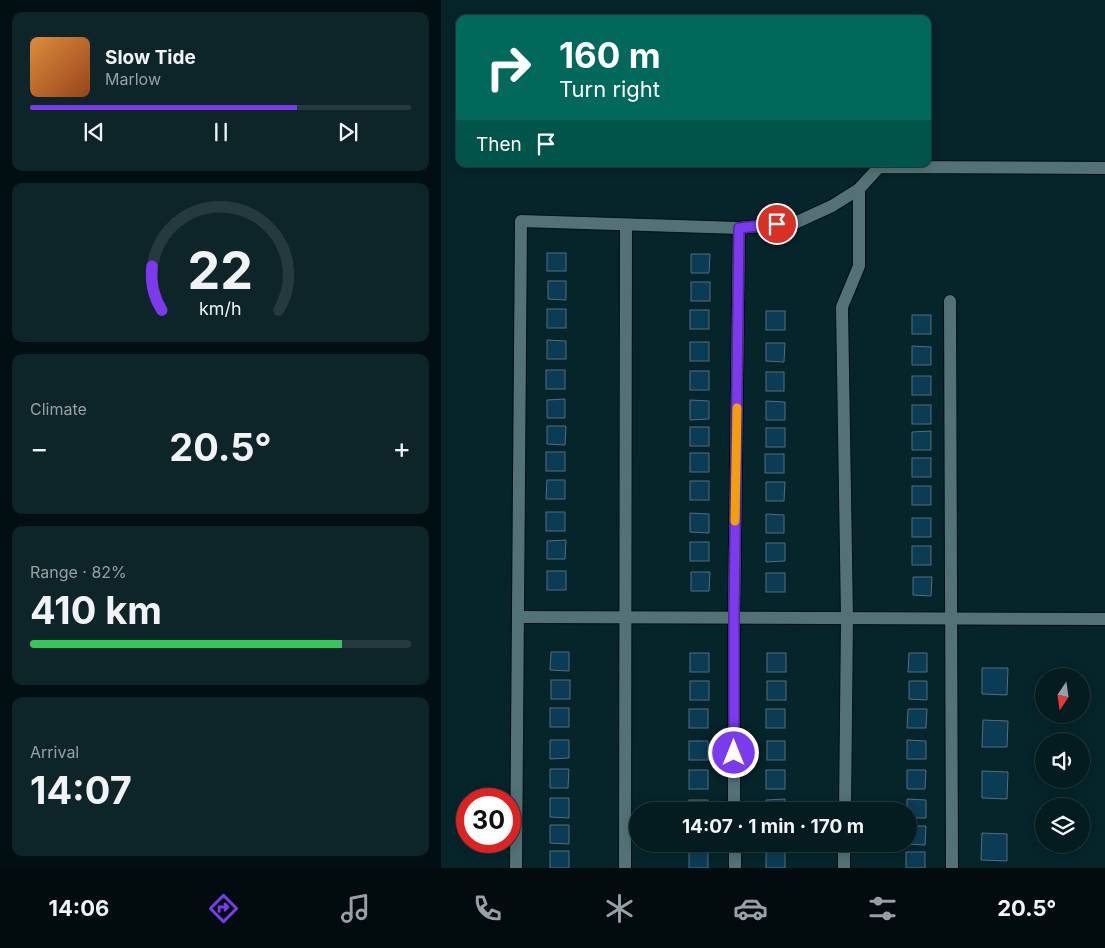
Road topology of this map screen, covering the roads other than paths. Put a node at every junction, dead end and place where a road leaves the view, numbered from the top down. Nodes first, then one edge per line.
1 (1105, 168) edge
2 (859, 189) junction
3 (626, 225) junction
4 (739, 228) junction
5 (950, 301) dead end
6 (518, 617) junction
7 (626, 617) junction
8 (734, 618) junction
9 (847, 618) junction
10 (951, 619) junction
11 (1105, 619) edge
12 (735, 802) edge
13 (845, 802) edge
14 (735, 852) edge
15 (844, 852) edge
16 (516, 868) edge
17 (625, 868) edge
18 (735, 868) edge
19 (844, 868) edge
20 (951, 868) edge

1 - 2 street
2 - 4 street
2 - 9 street
3 - 4 street
3 - 6 street
3 - 7 street
4 - 8 street
5 - 10 street
6 - 7 street
6 - 16 street
7 - 8 street
7 - 17 street
8 - 9 street
8 - 12 street
9 - 10 street
9 - 13 street
10 - 11 street
10 - 20 street
14 - 18 street
15 - 19 street

